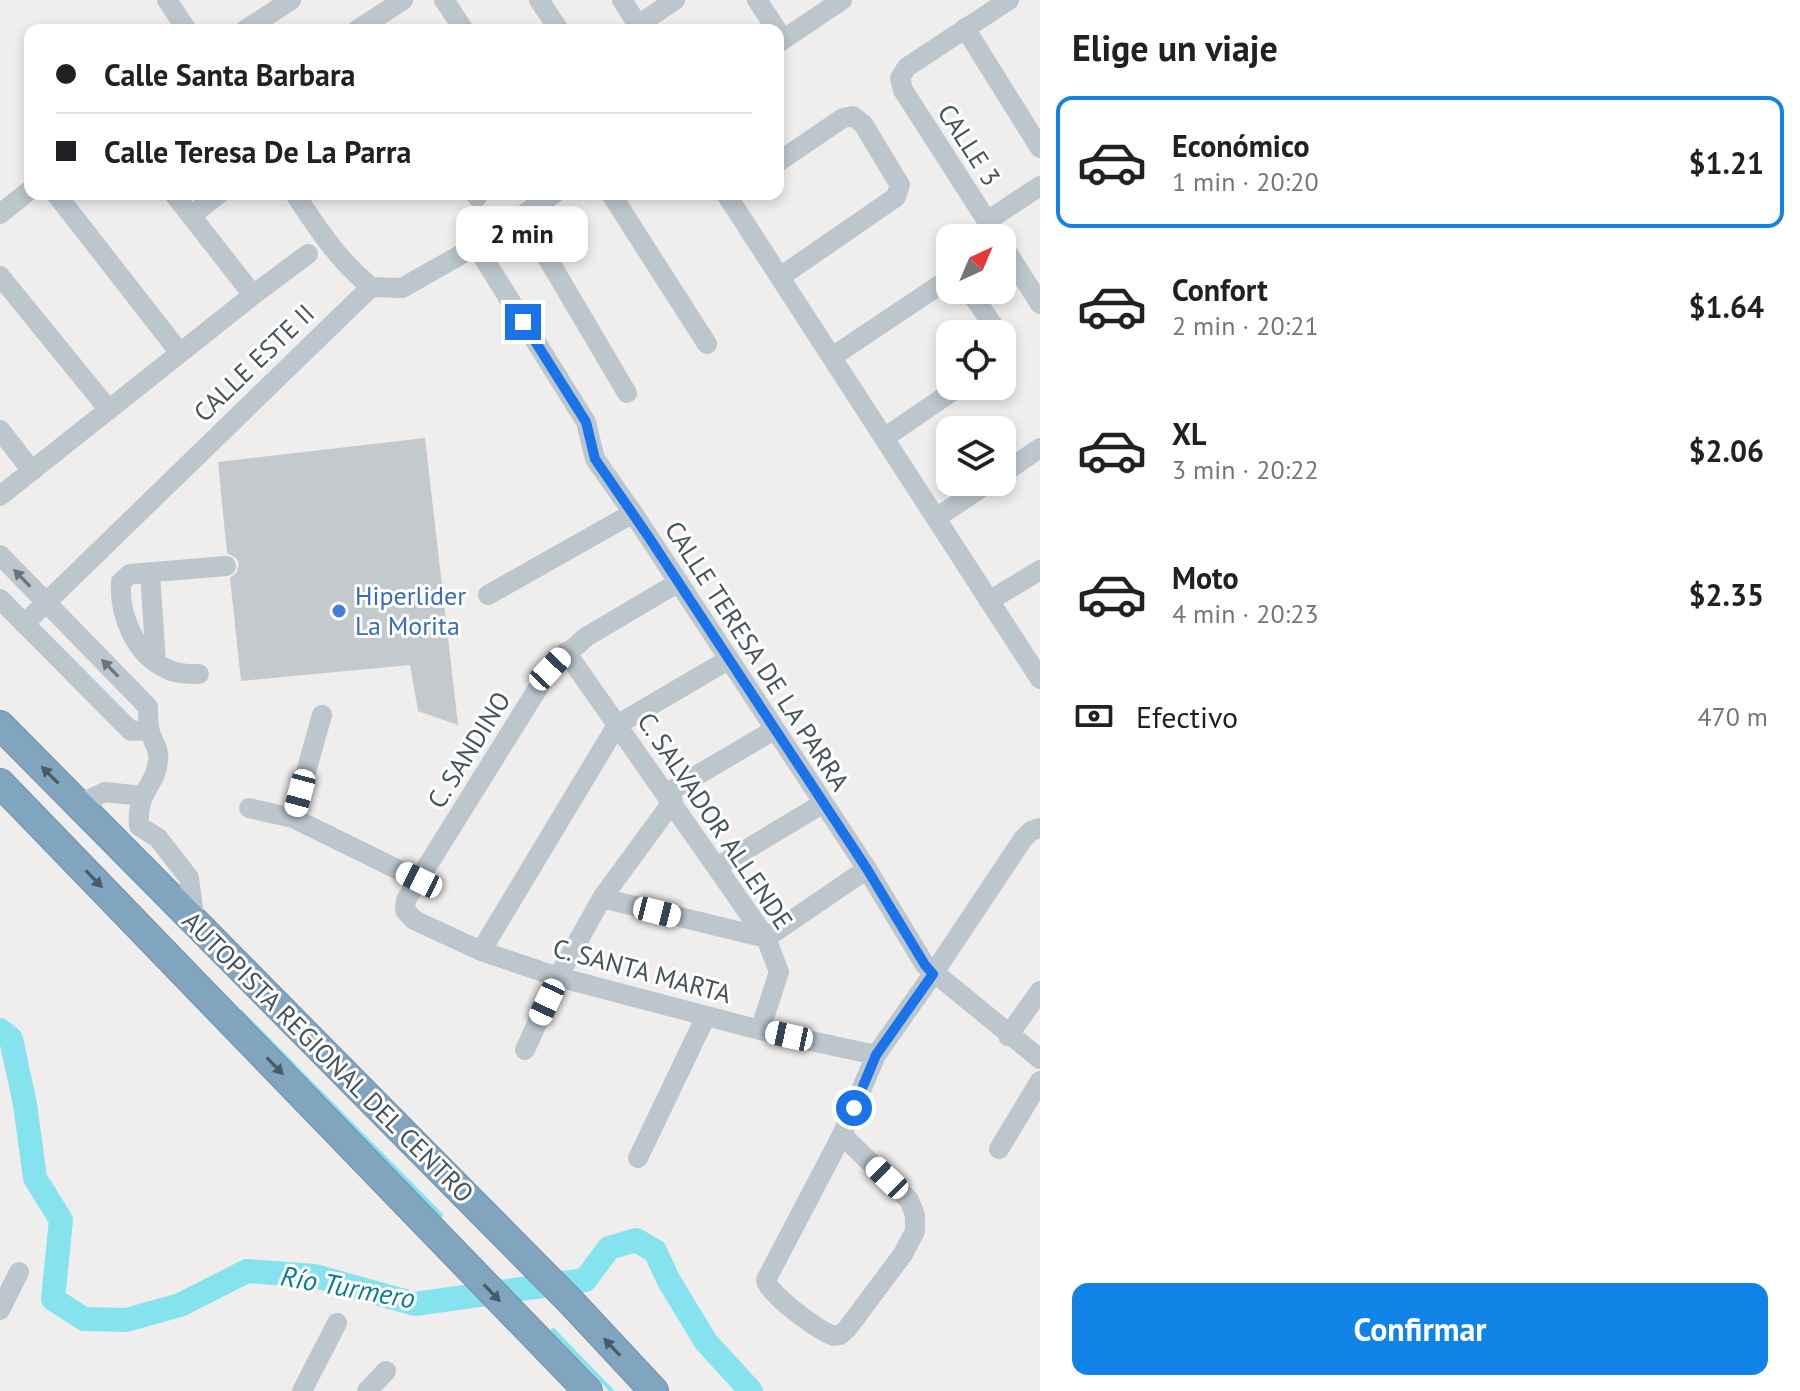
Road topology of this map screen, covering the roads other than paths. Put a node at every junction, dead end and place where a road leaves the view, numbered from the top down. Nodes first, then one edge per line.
1 (167, 0) edge
2 (291, 0) edge
3 (403, 0) edge
4 (444, 0) edge
5 (539, 0) edge
6 (622, 0) edge
7 (675, 0) edge
8 (757, 0) edge
9 (842, 0) edge
10 (1009, 0) edge
11 (266, 6) edge
12 (183, 24) edge
13 (250, 24) edge
14 (367, 24) edge
15 (460, 24) edge
16 (555, 24) edge
17 (637, 24) edge
18 (645, 24) edge
19 (772, 24) edge
20 (965, 28) junction
21 (784, 33) edge
22 (1040, 148) edge
23 (784, 158) edge
24 (1040, 186) edge
25 (24, 195) edge
26 (61, 200) edge
27 (299, 200) edge
28 (545, 200) edge
29 (615, 200) edge
30 (732, 200) edge
31 (184, 201) edge
32 (0, 214) edge
33 (522, 215) junction
34 (989, 224) edge
35 (998, 224) edge
36 (476, 246) junction
37 (308, 254) dead end
38 (1016, 266) edge
39 (0, 276) edge
40 (780, 277) junction
41 (371, 287) junction
42 (936, 287) edge
43 (253, 295) junction
44 (1040, 304) edge
45 (707, 344) dead end
46 (180, 353) junction
47 (832, 357) junction
48 (627, 393) dead end
49 (940, 400) edge
50 (109, 410) junction
51 (0, 430) edge
52 (884, 438) junction
53 (1040, 448) edge
54 (1016, 464) edge
55 (32, 471) junction
56 (0, 496) edge
57 (969, 496) edge
58 (633, 513) junction
59 (936, 518) junction
60 (0, 555) edge
61 (226, 566) dead end
62 (1040, 570) edge
63 (150, 573) junction
64 (679, 582) junction
65 (488, 595) dead end
66 (0, 599) edge
67 (45, 601) junction
68 (989, 601) junction
69 (24, 624) junction
70 (566, 652) junction
71 (728, 660) junction
72 (156, 662) junction
73 (199, 674) dead end
74 (1040, 679) edge
75 (322, 715) dead end
76 (0, 725) edge
77 (617, 725) junction
78 (149, 730) junction
79 (774, 730) junction
80 (0, 783) edge
81 (142, 796) junction
82 (670, 797) junction
83 (79, 804) junction
84 (822, 804) junction
85 (249, 808) dead end
86 (293, 818) junction
87 (139, 826) junction
88 (1040, 828) edge
89 (131, 858) junction
90 (717, 867) junction
91 (867, 869) junction
92 (419, 880) junction
93 (602, 898) junction
94 (405, 910) joint
95 (195, 923) junction
96 (766, 938) junction
97 (481, 951) junction
98 (933, 974) junction
99 (558, 977) junction
100 (1040, 991) edge
101 (706, 1016) junction
102 (760, 1030) junction
103 (1008, 1036) junction
104 (525, 1050) dead end
105 (876, 1055) junction
106 (1040, 1059) edge
107 (1040, 1081) edge
108 (842, 1135) junction
109 (999, 1149) dead end
110 (638, 1158) dead end
111 (19, 1272) dead end
112 (0, 1310) edge
113 (337, 1323) dead end
114 (386, 1371) dead end
115 (310, 1387) edge
116 (367, 1391) edge
117 (588, 1391) edge
118 (654, 1391) edge

1 - 12 street
2 - 11 street
3 - 14 street
4 - 15 street
5 - 16 street
6 - 17 street
7 - 18 street
8 - 19 street
9 - 21 street
10 - 20 street
11 - 13 street
20 - 22 street
20 - 34 street, CALLE 3
23 - 40 street
24 - 35 street
25 - 32 street
26 - 46 street
27 - 41 street
28 - 33 street
29 - 45 street
30 - 40 street
31 - 43 street
33 - 36 street
33 - 48 street
36 - 41 street
36 - 58 street, CALLE TERESA DE LA PARRA
37 - 43 street
38 - 44 street
39 - 50 street
40 - 47 street
41 - 67 street, CALLE ESTE II
42 - 47 street
43 - 46 street
46 - 50 street
47 - 52 street
49 - 52 street
50 - 55 street
51 - 55 street
52 - 59 street
53 - 54 street
55 - 56 street
57 - 59 street
58 - 64 street, CALLE TERESA DE LA PARRA
58 - 65 street
59 - 68 street
67 -> 60 street
61 - 63 street
62 - 68 street
63 - 72 street
63 - 72 street
64 - 70 street, C. SANDINO
64 - 71 street, CALLE TERESA DE LA PARRA
66 - 69 street
67 - 69 street, CALLE ESTE II
78 -> 67 street
68 - 74 street
69 - 78 street
70 - 77 street, C. SALVADOR ALLENDE
70 - 92 street, C. SANDINO
71 - 77 street
71 - 79 street, CALLE TERESA DE LA PARRA
72 - 73 street
75 - 86 street
83 -> 76 highway, AUTOPISTA REGIONAL DEL CENTRO
77 - 82 street, C. SALVADOR ALLENDE
77 - 97 street
78 - 81 street
79 - 82 street
79 - 84 street, CALLE TERESA DE LA PARRA
80 -> 117 highway, AUTOPISTA REGIONAL DEL CENTRO
81 - 83 street
81 - 87 street
82 - 90 street, C. SALVADOR ALLENDE
82 - 93 street
83 - 89 highway, AUTOPISTA REGIONAL DEL CENTRO
84 - 90 street
84 - 91 street, CALLE TERESA DE LA PARRA
85 - 86 street
86 - 92 street
87 - 89 street
87 - 95 street
88 - 98 street
89 - 95 highway, AUTOPISTA REGIONAL DEL CENTRO
90 - 96 street, C. SALVADOR ALLENDE
91 - 96 street
91 - 98 street, CALLE TERESA DE LA PARRA
92 - 94 street, C. SANDINO
93 - 96 street
93 - 99 street
94 - 97 street, C. SANTA MARTA
118 -> 95 highway, AUTOPISTA REGIONAL DEL CENTRO
96 - 102 street, C. SALVADOR ALLENDE
97 - 99 street, C. SANTA MARTA
98 - 103 street, CALLE TERESA DE LA PARRA
98 - 105 street
99 - 101 street, C. SANTA MARTA
99 - 104 street
100 - 103 street
101 - 102 street, C. SANTA MARTA
101 - 110 street
102 - 105 street, C. SANTA MARTA
103 - 106 street, CALLE TERESA DE LA PARRA
105 - 108 street
107 - 109 street
108 - 108 street
111 - 112 street
113 - 115 street
114 - 116 street

